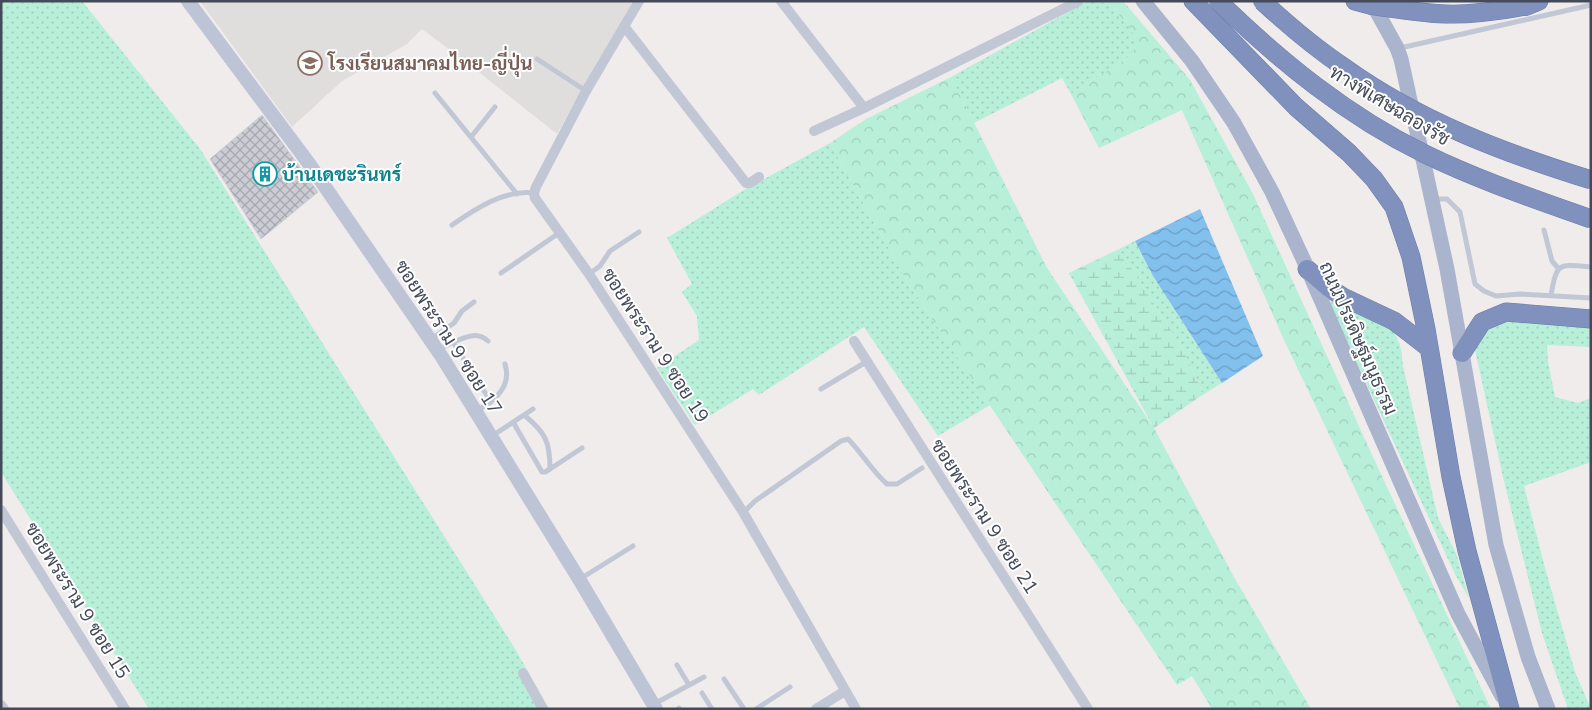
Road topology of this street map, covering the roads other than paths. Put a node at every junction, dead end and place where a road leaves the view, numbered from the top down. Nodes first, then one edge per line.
1 (188, 1) edge
2 (639, 1) edge
3 (781, 1) edge
4 (1079, 1) edge
5 (1143, 1) edge
6 (1192, 1) edge
7 (1218, 1) edge
8 (1262, 1) edge
9 (1355, 1) edge
10 (1371, 1) edge
11 (1539, 1) edge
12 (1591, 5) edge
13 (624, 26) junction
14 (1397, 48) junction
15 (537, 59) dead end
16 (586, 92) junction
17 (435, 93) dead end
18 (495, 107) dead end
19 (864, 108) junction
20 (814, 131) dead end
21 (471, 136) junction
22 (759, 177) dead end
23 (1591, 180) edge
24 (534, 193) junction
25 (517, 194) junction
26 (1432, 200) junction
27 (1591, 219) edge
28 (452, 225) dead end
29 (1544, 230) dead end
30 (639, 232) dead end
31 (559, 233) junction
32 (1591, 267) edge
33 (1558, 268) junction
34 (1307, 269) junction
35 (501, 273) dead end
36 (589, 274) junction
37 (1550, 295) junction
38 (1591, 298) edge
39 (474, 302) dead end
40 (1591, 319) edge
41 (488, 341) dead end
42 (854, 341) dead end
43 (453, 342) junction
44 (434, 345) junction
45 (1429, 348) junction
46 (1462, 352) junction
47 (866, 362) junction
48 (505, 364) dead end
49 (821, 389) dead end
50 (491, 402) junction
51 (533, 409) dead end
52 (476, 411) junction
53 (524, 415) junction
54 (513, 422) junction
55 (492, 436) junction
56 (582, 448) dead end
57 (922, 468) dead end
58 (550, 469) junction
59 (1, 510) edge
60 (743, 512) junction
61 (633, 546) dead end
62 (579, 579) junction
63 (677, 665) dead end
64 (523, 673) dead end
65 (704, 677) dead end
66 (724, 679) dead end
67 (689, 685) junction
68 (790, 687) dead end
69 (845, 691) junction
70 (702, 694) dead end
71 (1, 705) edge
72 (654, 707) edge
73 (4, 709) edge
74 (125, 709) edge
75 (543, 709) edge
76 (712, 709) edge
77 (744, 709) edge
78 (756, 709) edge
79 (816, 709) edge
80 (856, 709) edge
81 (1088, 709) edge
82 (1509, 709) edge
83 (1548, 709) edge

1 - 44 street, ซอยพระราม 9 ซอย 17
2 - 13 street
3 - 19 street
4 - 19 street
5 - 34 main road, ถนนประดิษฐ์มนูธรรม
6 - 45 highway
7 - 27 highway, ทางพิเศษฉลองรัช, bridge
8 - 23 highway, ทางพิเศษฉลองรัช, bridge
9 - 11 highway, bridge
10 - 14 main road
12 - 14 lane
13 - 16 street
13 - 22 street
14 - 26 main road
15 - 16 lane
16 - 24 street
17 - 21 lane
18 - 21 lane
19 - 20 street
21 - 25 lane
24 - 25 lane
24 - 31 street, ซอยพระราม 9 ซอย 19
25 - 28 lane
26 - 37 lane
26 - 46 main road
29 - 33 lane
30 - 36 lane
31 - 35 lane
31 - 36 street, ซอยพระราม 9 ซอย 19
32 - 33 lane
33 - 37 lane
34 - 45 highway
34 - 82 main road, ถนนประดิษฐ์มนูธรรม
36 - 60 street, ซอยพระราม 9 ซอย 19
37 - 38 lane
39 - 44 lane
40 - 46 highway
41 - 43 lane
42 - 47 street, ซอยพระราม 9 ซอย 21
43 - 44 lane
43 - 50 lane
44 - 52 street, ซอยพระราม 9 ซอย 17
45 - 82 highway
46 - 83 main road
47 - 49 lane
47 - 81 street, ซอยพระราม 9 ซอย 21
48 - 50 lane
50 - 52 lane
51 - 53 lane
52 - 55 street, ซอยพระราม 9 ซอย 17
53 - 54 lane
53 - 58 lane
54 - 55 lane
54 - 58 lane
55 - 62 street, ซอยพระราม 9 ซอย 17
56 - 58 lane
57 - 60 lane
59 - 74 street, ซอยพระราม 9 ซอย 15
60 - 69 street, ซอยพระราม 9 ซอย 19
61 - 62 lane
62 - 72 street, ซอยพระราม 9 ซอย 17
63 - 67 lane
64 - 75 street
65 - 67 lane
66 - 77 lane
67 - 72 lane
68 - 78 lane
69 - 79 street
69 - 80 street, ซอยพระราม 9 ซอย 19
70 - 76 lane
71 - 73 street

